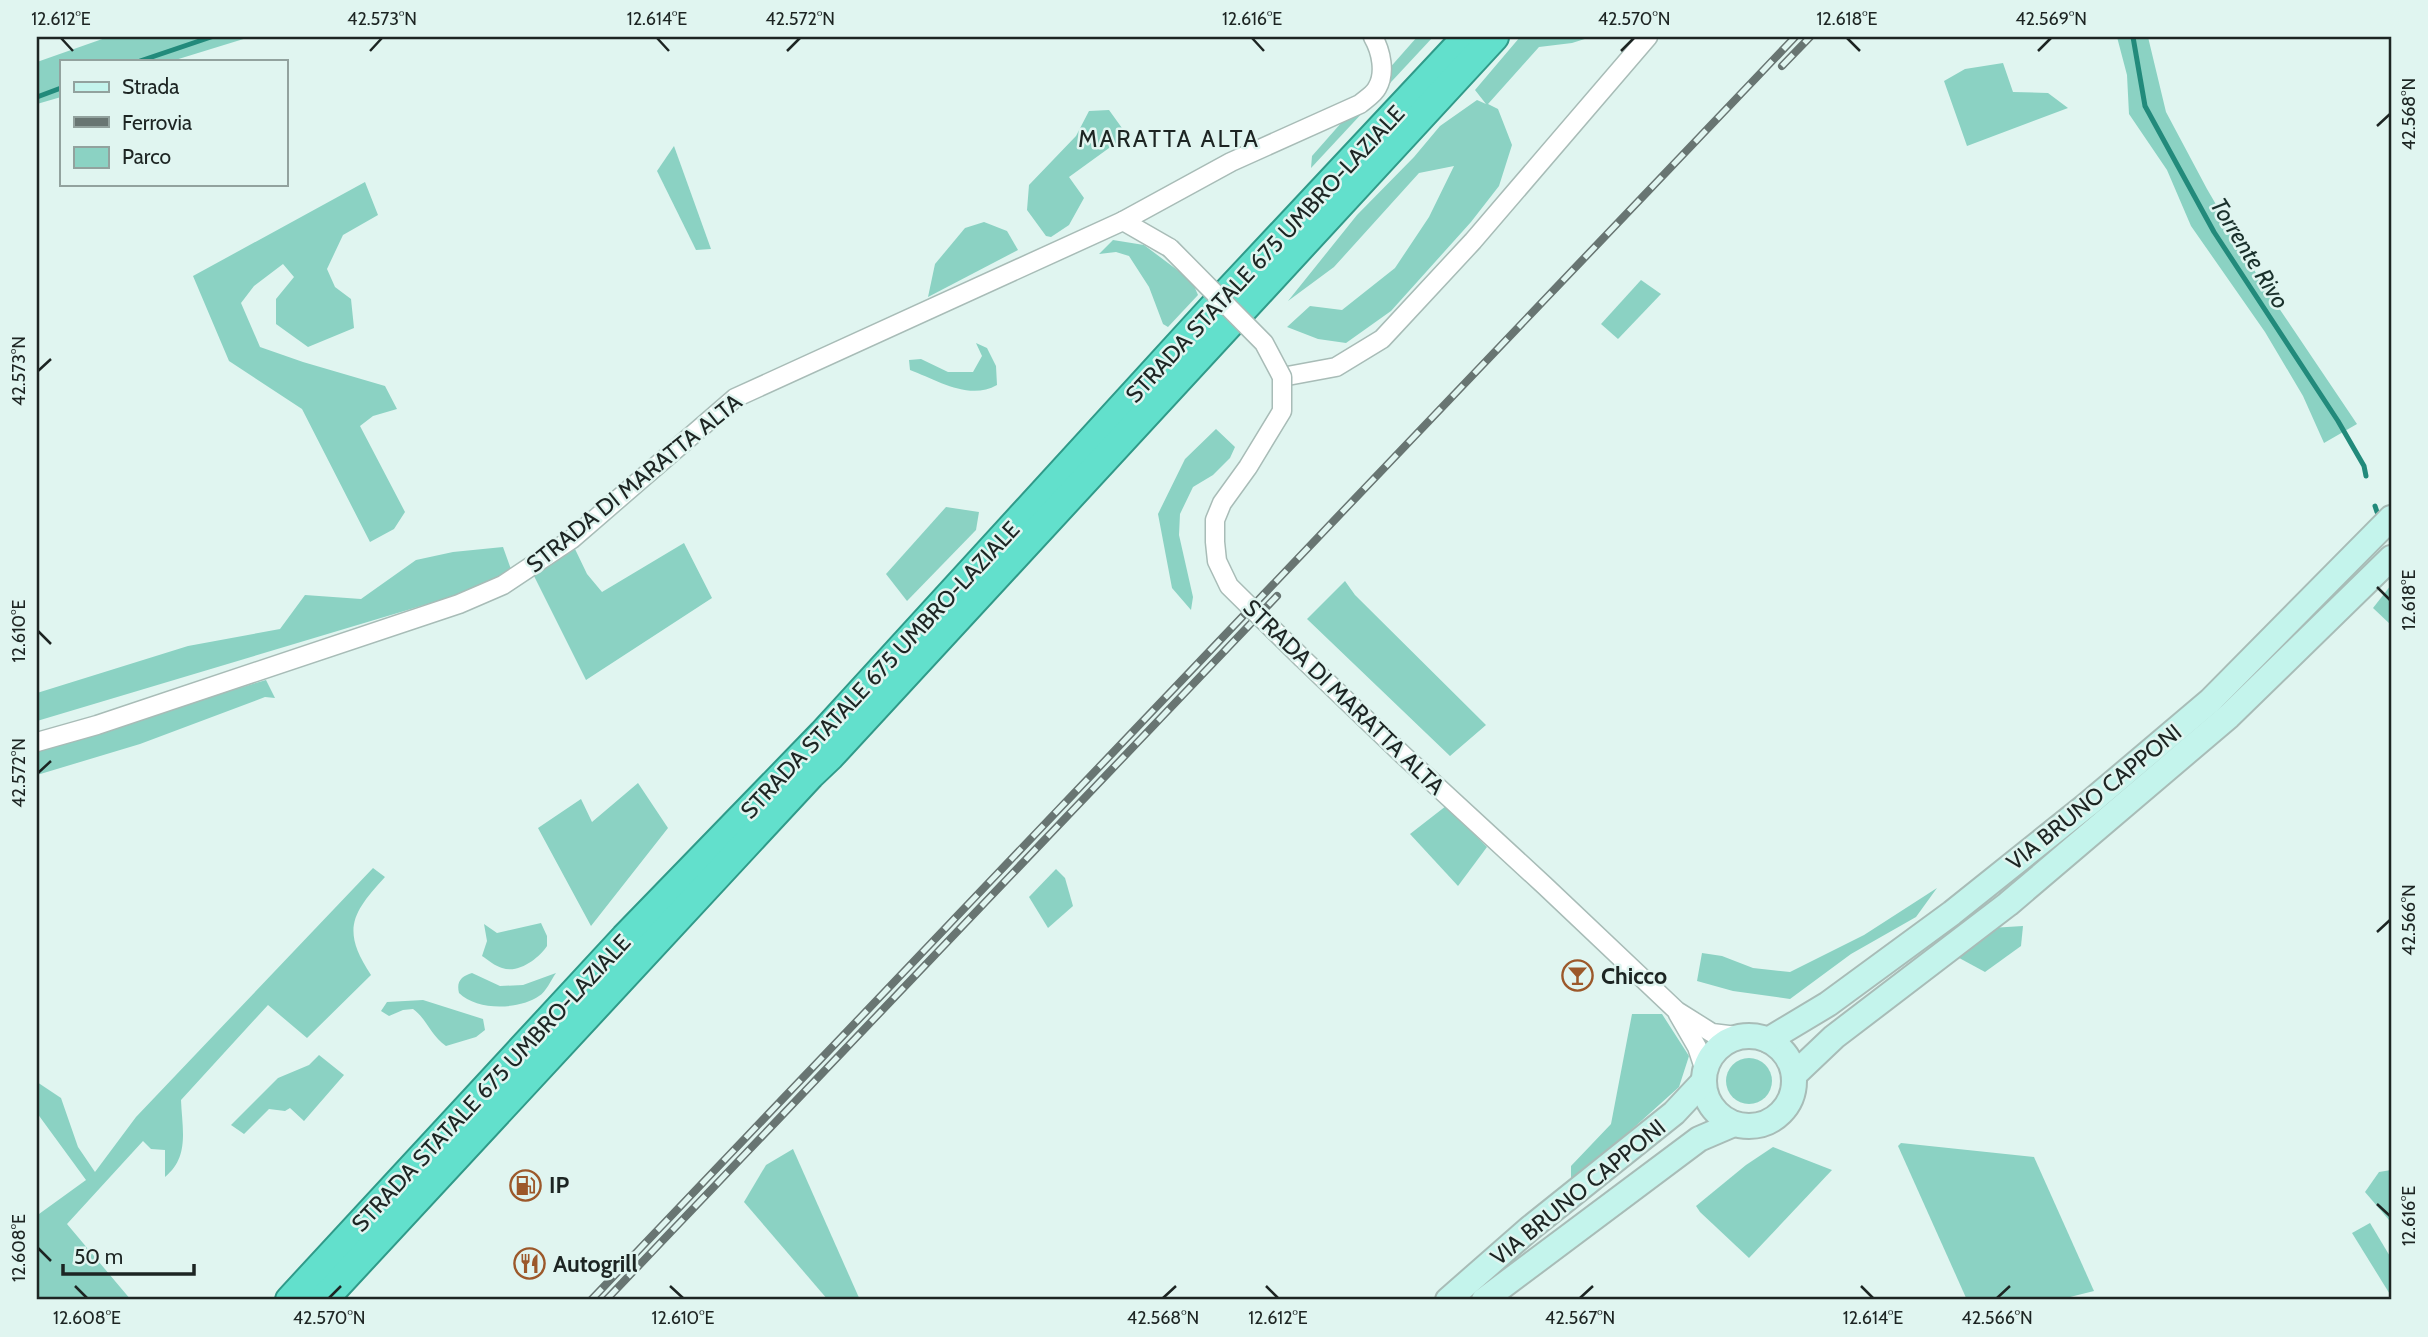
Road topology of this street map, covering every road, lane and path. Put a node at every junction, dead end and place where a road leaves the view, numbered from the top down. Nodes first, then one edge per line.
1 (1373, 37) edge
2 (1467, 37) edge
3 (1494, 37) edge
4 (1648, 37) edge
5 (1123, 221) junction
6 (1282, 377) junction
7 (2391, 518) edge
8 (2391, 558) edge
9 (37, 742) edge
10 (1677, 1011) junction
11 (1756, 1038) junction
12 (1794, 1075) junction
13 (1704, 1076) junction
14 (1734, 1124) junction
15 (290, 1300) edge
16 (323, 1300) edge
17 (1448, 1300) edge
18 (1484, 1300) edge

1 - 5 street
2 - 15 highway, STRADA STATALE 675 UMBRO-LAZIALE
3 - 16 highway, STRADA STATALE 675 UMBRO-LAZIALE
4 - 6 street
5 - 6 street, STRADA DI MARATTA ALTA, bridge
5 - 9 street, STRADA DI MARATTA ALTA
6 - 10 street, STRADA DI MARATTA ALTA, bridge
7 - 11 main road, VIA BRUNO CAPPONI
8 - 12 main road, VIA BRUNO CAPPONI
10 - 11 street
10 - 13 street
11 - 12 main road
11 - 13 main road, VIA BRUNO CAPPONI
12 - 14 main road, VIA BRUNO CAPPONI
13 - 14 main road
13 - 17 main road, VIA BRUNO CAPPONI
14 - 18 main road, VIA BRUNO CAPPONI

